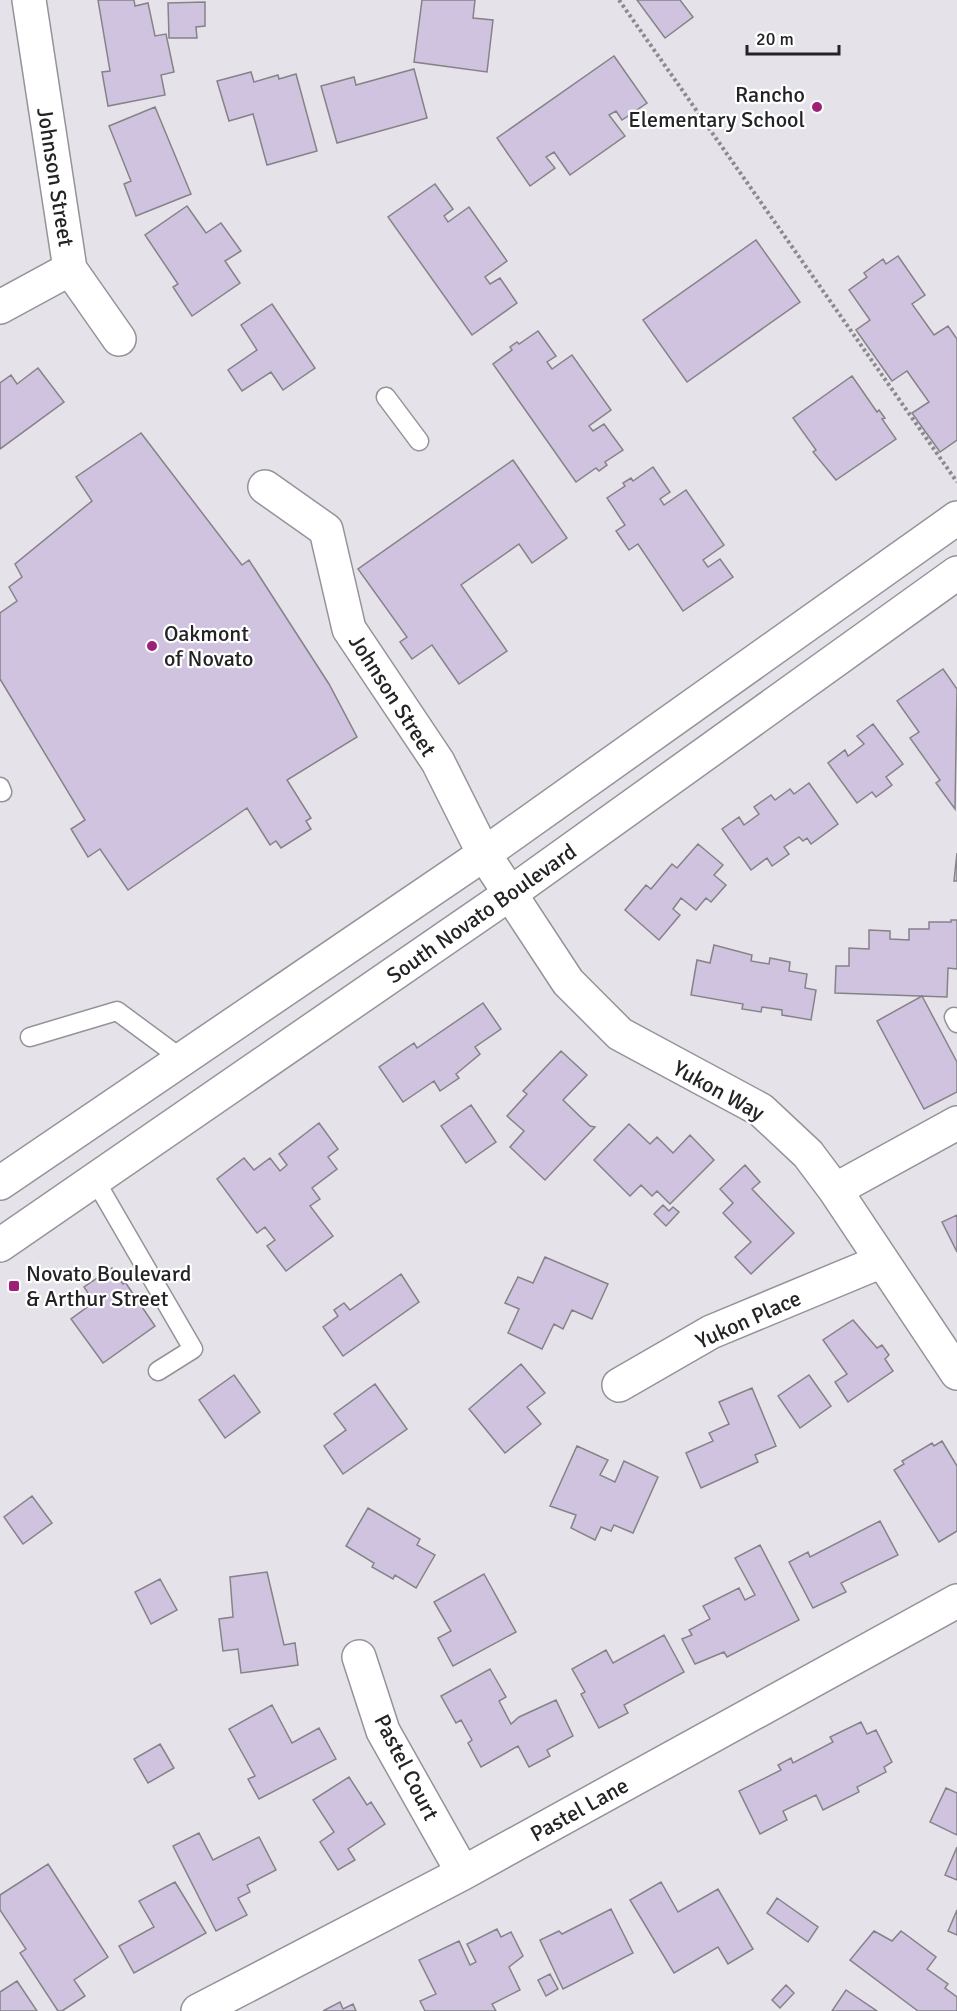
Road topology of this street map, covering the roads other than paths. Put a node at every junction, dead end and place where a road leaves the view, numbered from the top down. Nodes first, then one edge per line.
1 (28, 0) edge
2 (70, 269) junction
3 (0, 307) edge
4 (119, 339) dead end
5 (386, 397) dead end
6 (419, 441) dead end
7 (265, 487) dead end
8 (957, 518) edge
9 (957, 573) edge
10 (484, 854) junction
11 (511, 893) junction
12 (30, 1037) dead end
13 (182, 1059) junction
14 (957, 1123) edge
15 (95, 1180) junction
16 (0, 1183) edge
17 (835, 1190) junction
18 (0, 1245) edge
19 (882, 1261) junction
20 (158, 1371) dead end
21 (957, 1373) edge
22 (619, 1385) dead end
23 (957, 1601) edge
24 (359, 1657) dead end
25 (463, 1873) junction
26 (198, 2011) edge

1 - 2 street, Johnson Street
2 - 3 street
2 - 4 street, Johnson Street
5 - 6 lane
7 - 10 street, Johnson Street
8 - 10 street, South Novato Boulevard
9 - 11 street, South Novato Boulevard
10 - 11 street, Yukon Way
10 - 13 street, South Novato Boulevard
11 - 15 street, South Novato Boulevard
11 - 17 street, Yukon Way
12 - 13 lane
13 - 16 street, South Novato Boulevard
14 - 17 street
15 - 18 street, South Novato Boulevard
15 - 20 lane
17 - 19 street, Yukon Way
19 - 21 street, Yukon Way
19 - 22 street, Yukon Place
23 - 25 street, Pastel Lane
24 - 25 street, Pastel Court
25 - 26 street, Pastel Lane

